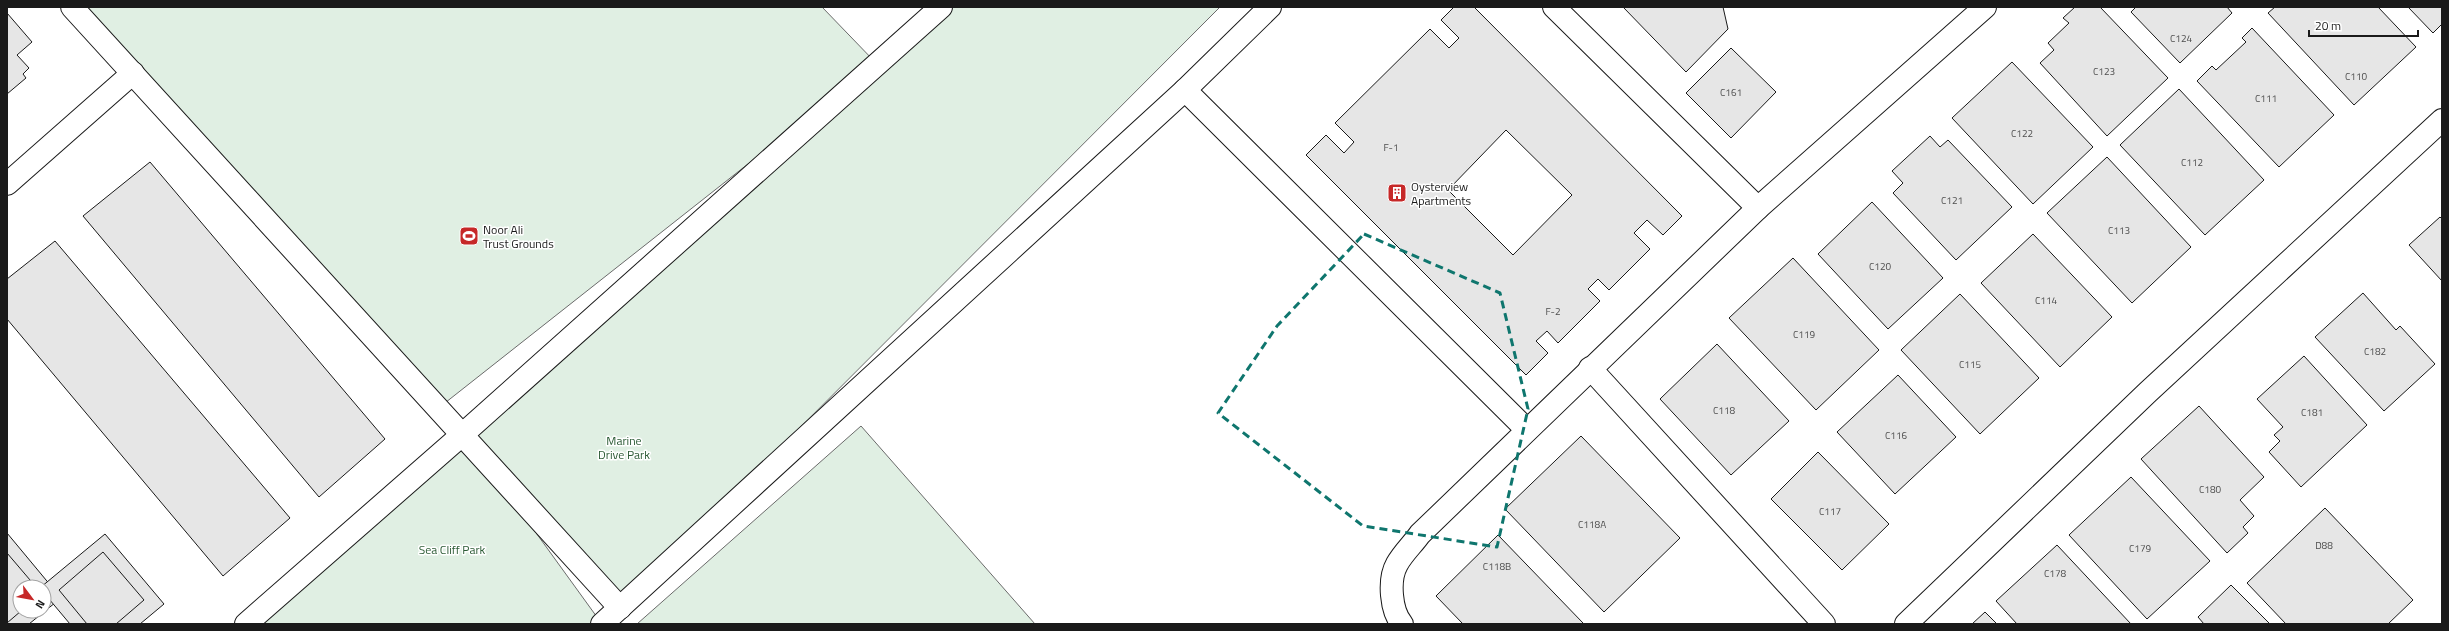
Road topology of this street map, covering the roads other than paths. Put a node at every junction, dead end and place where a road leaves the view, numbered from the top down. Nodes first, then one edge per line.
1 (72, 7) edge
2 (940, 7) edge
3 (1270, 7) edge
4 (1554, 7) edge
5 (1985, 7) edge
6 (133, 73) junction
7 (1184, 90) junction
8 (2442, 120) edge
9 (7, 184) edge
10 (1758, 208) junction
11 (1590, 368) junction
12 (1527, 430) junction
13 (463, 434) junction
14 (620, 608) junction
15 (246, 624) edge
16 (602, 624) edge
17 (1402, 624) edge
18 (1824, 624) edge
19 (1906, 624) edge

1 - 6 street
2 - 13 street
3 - 7 street
4 - 10 street
5 - 10 street
6 - 9 street
6 - 13 street
7 - 12 street
7 - 14 street
8 - 19 street
10 - 11 street
11 - 12 street
11 - 18 street
12 - 17 street
13 - 14 street
13 - 15 street
14 - 16 street

